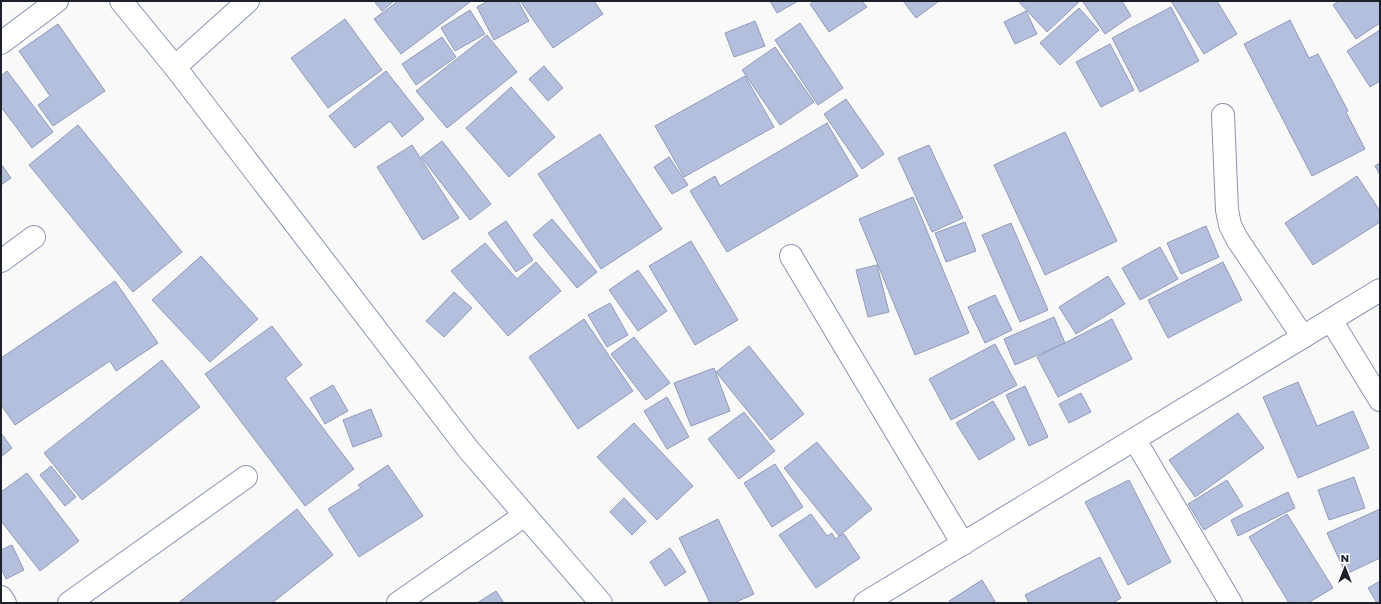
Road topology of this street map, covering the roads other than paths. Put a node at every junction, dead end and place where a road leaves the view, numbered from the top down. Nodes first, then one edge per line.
1 (57, 1) edge
2 (121, 1) edge
3 (248, 1) edge
4 (1, 43) edge
5 (175, 67) junction
6 (1223, 115) dead end
7 (34, 237) dead end
8 (791, 256) dead end
9 (1, 261) edge
10 (1380, 290) edge
11 (1331, 320) junction
12 (1303, 337) junction
13 (1380, 400) edge
14 (1134, 440) junction
15 (246, 477) dead end
16 (525, 515) junction
17 (962, 544) junction
18 (1, 598) edge
19 (5, 603) edge
20 (69, 603) edge
21 (398, 603) edge
22 (601, 603) edge
23 (865, 603) edge
24 (1231, 603) edge

1 - 4 street
2 - 5 street
3 - 5 street
5 - 16 street
6 - 12 street
7 - 9 street
8 - 17 street
10 - 11 street
11 - 12 street
11 - 13 street
12 - 14 street
14 - 17 street
14 - 24 street
15 - 20 street
16 - 21 street
16 - 22 street
17 - 23 street
18 - 19 street

